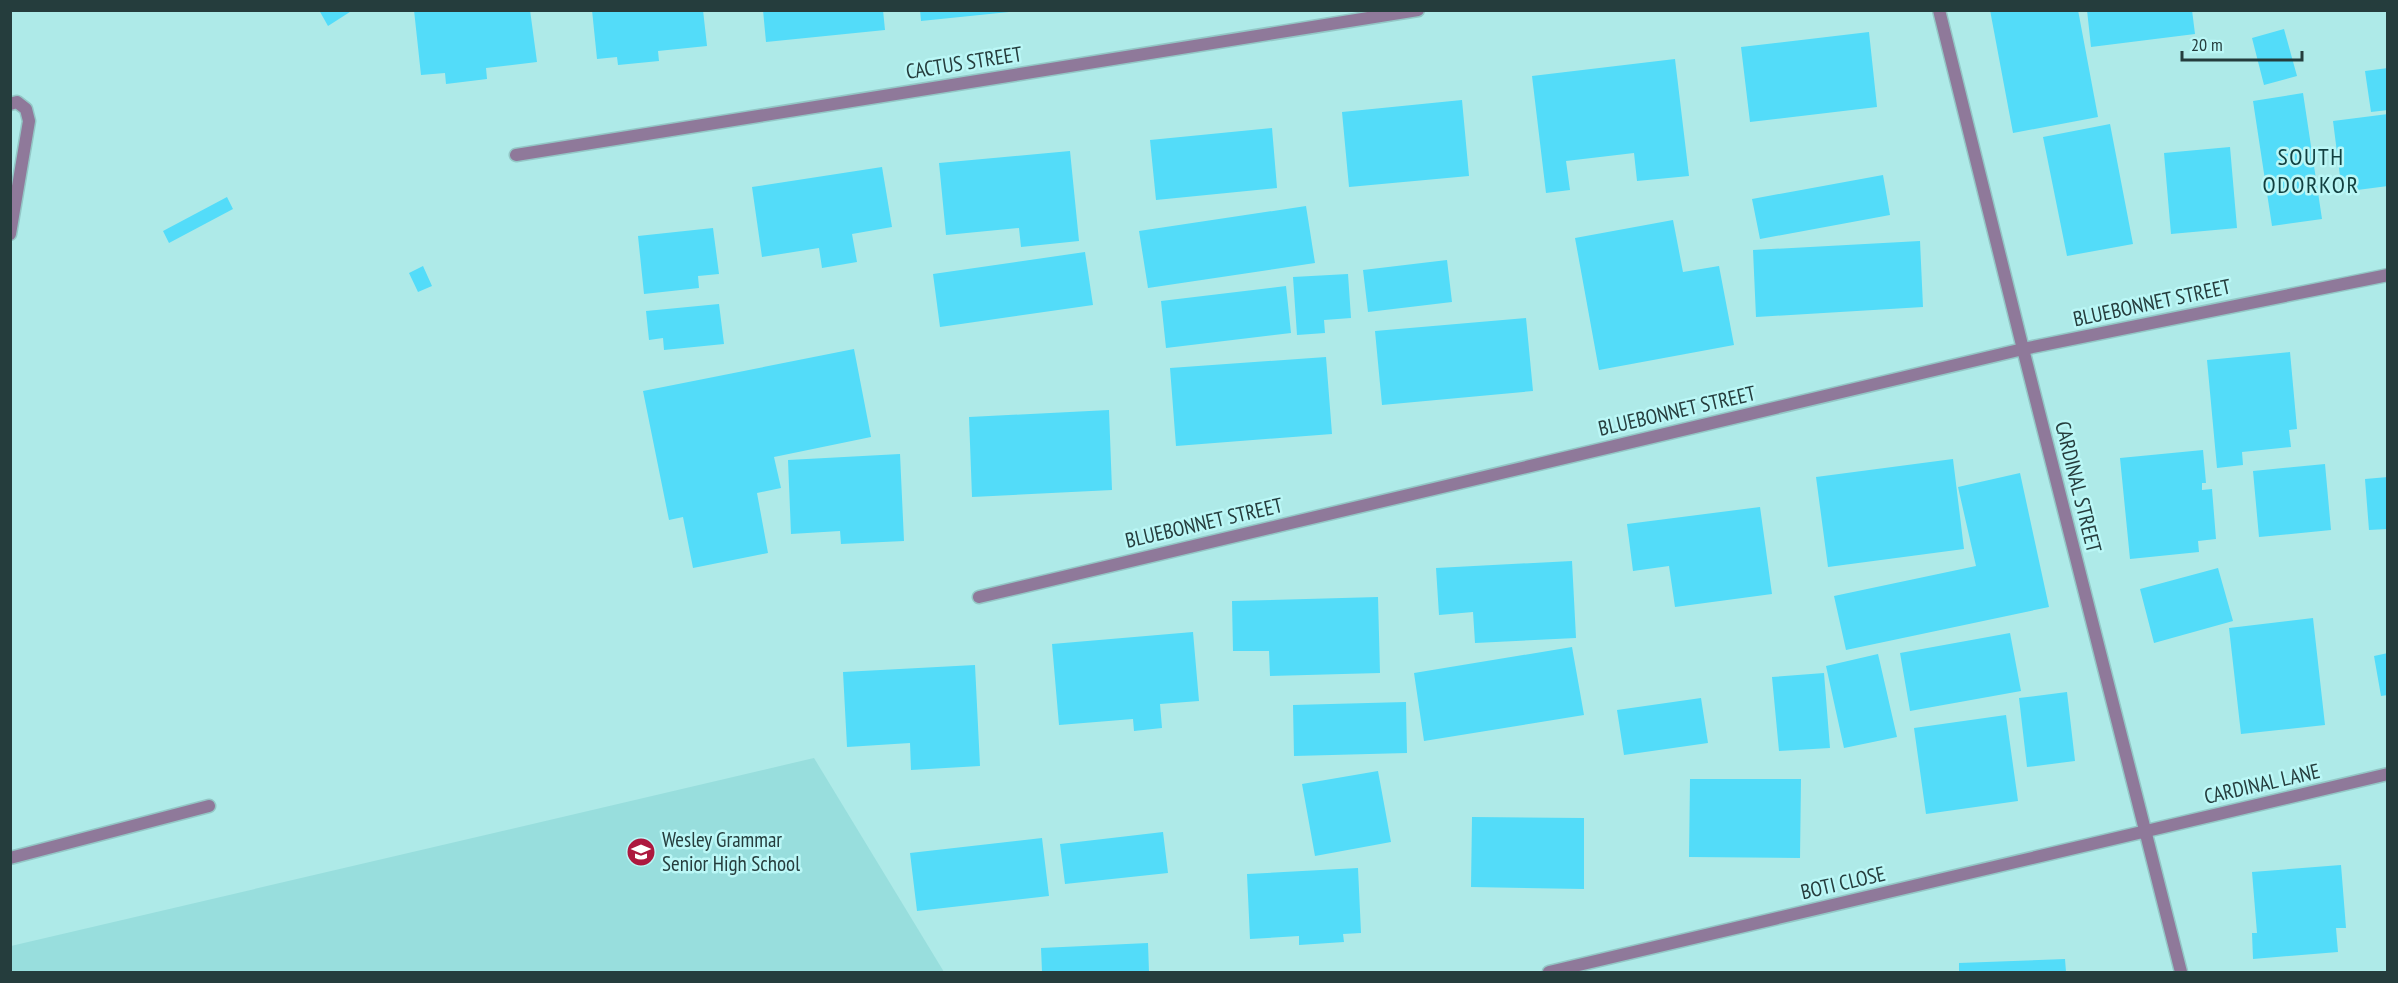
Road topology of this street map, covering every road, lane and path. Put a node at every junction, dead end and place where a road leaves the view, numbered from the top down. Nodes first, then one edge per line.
1 (1418, 10) edge
2 (1939, 10) edge
3 (10, 104) edge
4 (516, 155) dead end
5 (10, 234) edge
6 (2388, 275) edge
7 (2023, 349) junction
8 (979, 597) dead end
9 (2388, 774) edge
10 (209, 806) dead end
11 (2145, 832) junction
12 (10, 858) edge
13 (1549, 972) edge
14 (2181, 972) edge

1 - 4 street, CACTUS STREET
2 - 7 street, CARDINAL STREET
3 - 5 street
6 - 7 street, BLUEBONNET STREET
7 - 8 street, BLUEBONNET STREET
7 - 11 street, CARDINAL STREET
9 - 11 street, CARDINAL LANE
10 - 12 street
11 - 13 street, BOTI CLOSE
11 - 14 street, CARDINAL STREET

